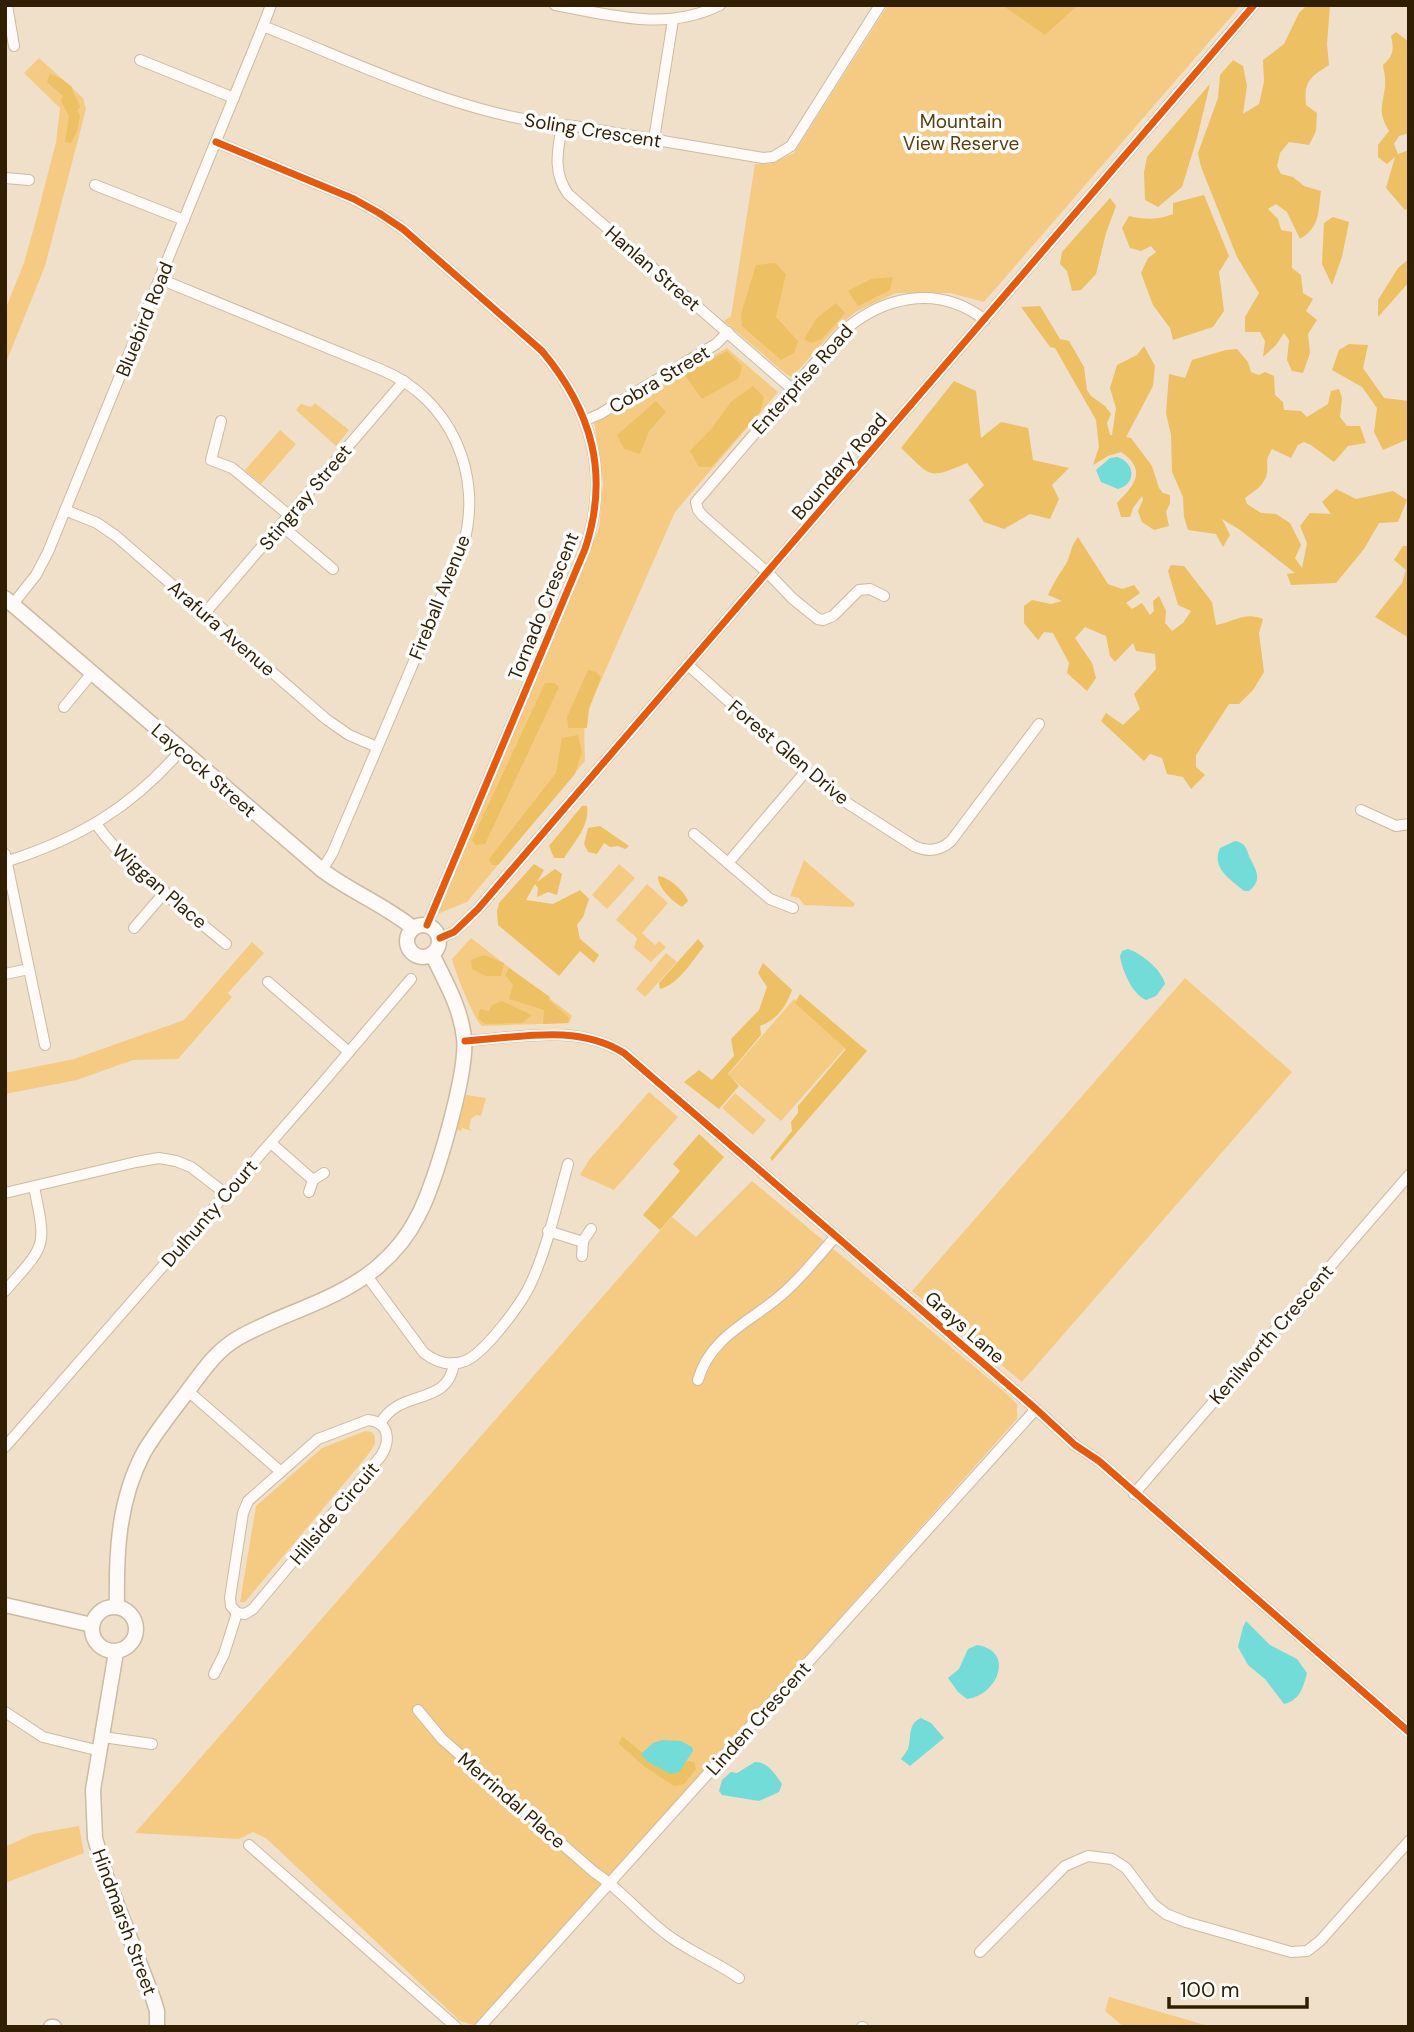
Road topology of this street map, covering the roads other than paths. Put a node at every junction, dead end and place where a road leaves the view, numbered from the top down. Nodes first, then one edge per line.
1 (7, 5) edge
2 (271, 5) edge
3 (555, 5) edge
4 (720, 5) edge
5 (880, 5) edge
6 (1254, 5) edge
7 (673, 20) junction
8 (263, 26) junction
9 (14, 46) dead end
10 (140, 60) dead end
11 (234, 98) junction
12 (562, 125) junction
13 (653, 139) junction
14 (216, 142) junction
15 (5, 178) edge
16 (29, 180) dead end
17 (95, 185) dead end
18 (184, 220) junction
19 (160, 279) junction
20 (985, 320) junction
21 (728, 332) junction
22 (404, 381) junction
23 (792, 389) junction
24 (221, 421) dead end
25 (586, 421) junction
26 (65, 510) junction
27 (289, 516) junction
28 (282, 526) junction
29 (333, 569) dead end
30 (768, 573) junction
31 (884, 596) dead end
32 (9, 601) edge
33 (205, 613) junction
34 (688, 666) junction
35 (92, 673) junction
36 (64, 707) dead end
37 (1039, 724) dead end
38 (377, 747) junction
39 (181, 750) junction
40 (806, 771) junction
41 (1361, 810) dead end
42 (96, 824) junction
43 (1409, 824) edge
44 (694, 834) dead end
45 (6, 857) edge
46 (728, 863) junction
47 (322, 870) junction
48 (165, 892) junction
49 (793, 908) dead end
50 (420, 927) junction
51 (134, 928) dead end
52 (440, 939) junction
53 (226, 944) dead end
54 (432, 954) junction
55 (29, 969) junction
56 (5, 974) edge
57 (411, 978) dead end
58 (268, 982) dead end
59 (465, 1041) junction
60 (45, 1045) dead end
61 (349, 1052) junction
62 (271, 1143) junction
63 (569, 1164) dead end
64 (324, 1173) dead end
65 (1409, 1175) edge
66 (313, 1180) junction
67 (34, 1187) junction
68 (5, 1192) edge
69 (309, 1192) dead end
70 (226, 1194) junction
71 (591, 1229) dead end
72 (548, 1231) junction
73 (836, 1236) junction
74 (583, 1242) junction
75 (582, 1256) dead end
76 (367, 1276) junction
77 (5, 1291) edge
78 (454, 1363) junction
79 (698, 1380) dead end
80 (188, 1391) junction
81 (1036, 1409) junction
82 (380, 1424) junction
83 (5, 1447) edge
84 (280, 1471) junction
85 (1134, 1494) junction
86 (5, 1605) edge
87 (117, 1607) junction
88 (237, 1613) junction
89 (92, 1625) junction
90 (116, 1651) junction
91 (214, 1674) dead end
92 (418, 1710) dead end
93 (5, 1712) edge
94 (1409, 1732) edge
95 (101, 1744) junction
96 (152, 1744) dead end
97 (1409, 1841) edge
98 (249, 1845) dead end
99 (611, 1882) junction
100 (980, 1952) dead end
101 (739, 1978) dead end
102 (156, 2027) edge
103 (456, 2027) edge
104 (480, 2027) edge

1 - 9 street
2 - 8 street
3 - 7 street
4 - 7 street
5 - 13 street, Soling Crescent
6 - 20 street, Boundary Road
7 - 13 street
8 - 11 street, Bluebird Road
8 - 12 street, Soling Crescent
10 - 11 street
11 - 14 street, Bluebird Road
12 - 13 street, Soling Crescent
12 - 21 street, Hanlan Street
14 - 18 street, Bluebird Road
14 - 25 street, Tornado Crescent
15 - 16 street
17 - 18 street
18 - 19 street, Bluebird Road
19 - 22 street, Fireball Avenue
19 - 26 street, Bluebird Road
20 - 23 street, Enterprise Road
20 - 30 street, Boundary Road
21 - 23 street, Hanlan Street
21 - 25 street, Cobra Street
22 - 27 street, Stingray Street
22 - 38 street, Fireball Avenue
23 - 30 street, Enterprise Road
24 - 27 street
25 - 50 street, Tornado Crescent
26 - 32 street, Bluebird Road
26 - 33 street, Arafura Avenue
27 - 28 street, Stingray Street
28 - 29 street
28 - 33 street, Stingray Street
30 - 31 street
30 - 34 street, Boundary Road
32 - 35 street, Laycock Street
33 - 38 street, Arafura Avenue
34 - 40 street, Forest Glen Drive
34 - 52 street, Boundary Road
35 - 36 street
35 - 39 street, Laycock Street
37 - 40 street, Forest Glen Drive
38 - 47 street, Fireball Avenue
39 - 42 street
39 - 47 street, Laycock Street
40 - 46 street
41 - 43 street
42 - 45 street
42 - 48 street, Wiggan Place
44 - 46 street
45 - 55 street
46 - 49 street
47 - 50 street, Laycock Street
48 - 51 street
48 - 53 street, Wiggan Place
50 - 52 street
50 - 54 street
52 - 54 street
54 - 59 street
55 - 56 street
55 - 60 street
57 - 61 street, Dulhunty Court
58 - 61 street
59 - 73 street, Grays Lane
59 - 76 street
61 - 62 street, Dulhunty Court
62 - 66 street
62 - 70 street, Dulhunty Court
63 - 72 street
64 - 66 street
65 - 85 street, Kenilworth Crescent
66 - 69 street
67 - 68 street
67 - 70 street
67 - 77 street
70 - 83 street, Dulhunty Court
71 - 74 street
72 - 74 street
72 - 78 street
73 - 79 street
73 - 81 street, Grays Lane
74 - 75 street
76 - 78 street
76 - 80 street
78 - 82 street
80 - 84 street
80 - 87 street
81 - 85 street, Grays Lane
81 - 99 street, Linden Crescent
82 - 84 street
82 - 88 street, Hillside Circuit
84 - 88 street
85 - 94 street, Grays Lane
86 - 89 street
87 - 89 street
87 - 90 street
88 - 91 street
89 - 90 street
90 - 95 street, Hindmarsh Street
92 - 99 street, Merrindal Place
93 - 95 street
95 - 96 street
95 - 102 street, Hindmarsh Street
97 - 100 street
98 - 103 street
99 - 101 street, Merrindal Place
99 - 104 street, Linden Crescent

